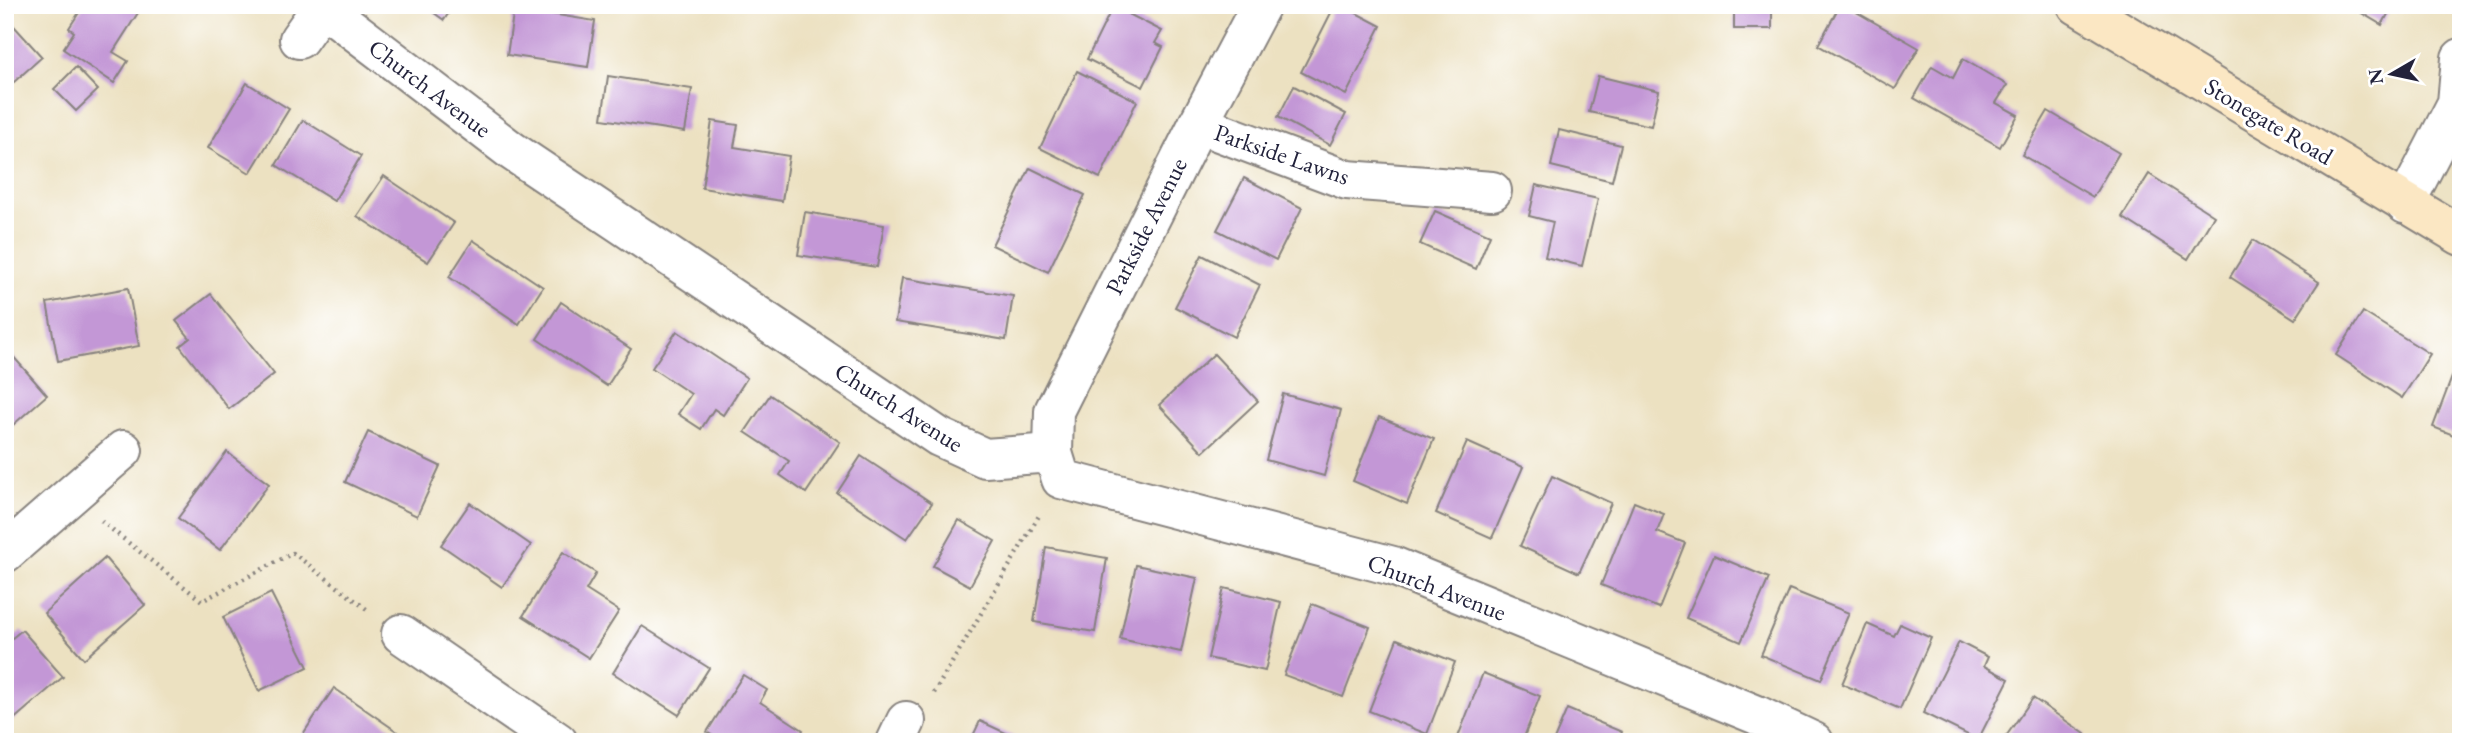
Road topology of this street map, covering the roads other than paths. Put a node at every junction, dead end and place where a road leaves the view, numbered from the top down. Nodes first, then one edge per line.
1 (1261, 5) edge
2 (2077, 5) edge
3 (323, 6) edge
4 (299, 39) dead end
5 (2461, 58) edge
6 (1198, 124) junction
7 (1492, 191) dead end
8 (2405, 204) junction
9 (2461, 236) edge
10 (123, 450) dead end
11 (1057, 466) junction
12 (5, 553) edge
13 (401, 634) road end
14 (558, 742) edge
15 (1814, 742) edge

1 - 6 street, Parkside Avenue
2 - 8 main road, Stonegate Road
3 - 4 street
3 - 11 street, Church Avenue
5 - 8 street
6 - 7 street, Parkside Lawns
6 - 11 street, Parkside Avenue
8 - 9 main road, Stonegate Road
10 - 12 street
11 - 15 street, Church Avenue
13 - 14 street

